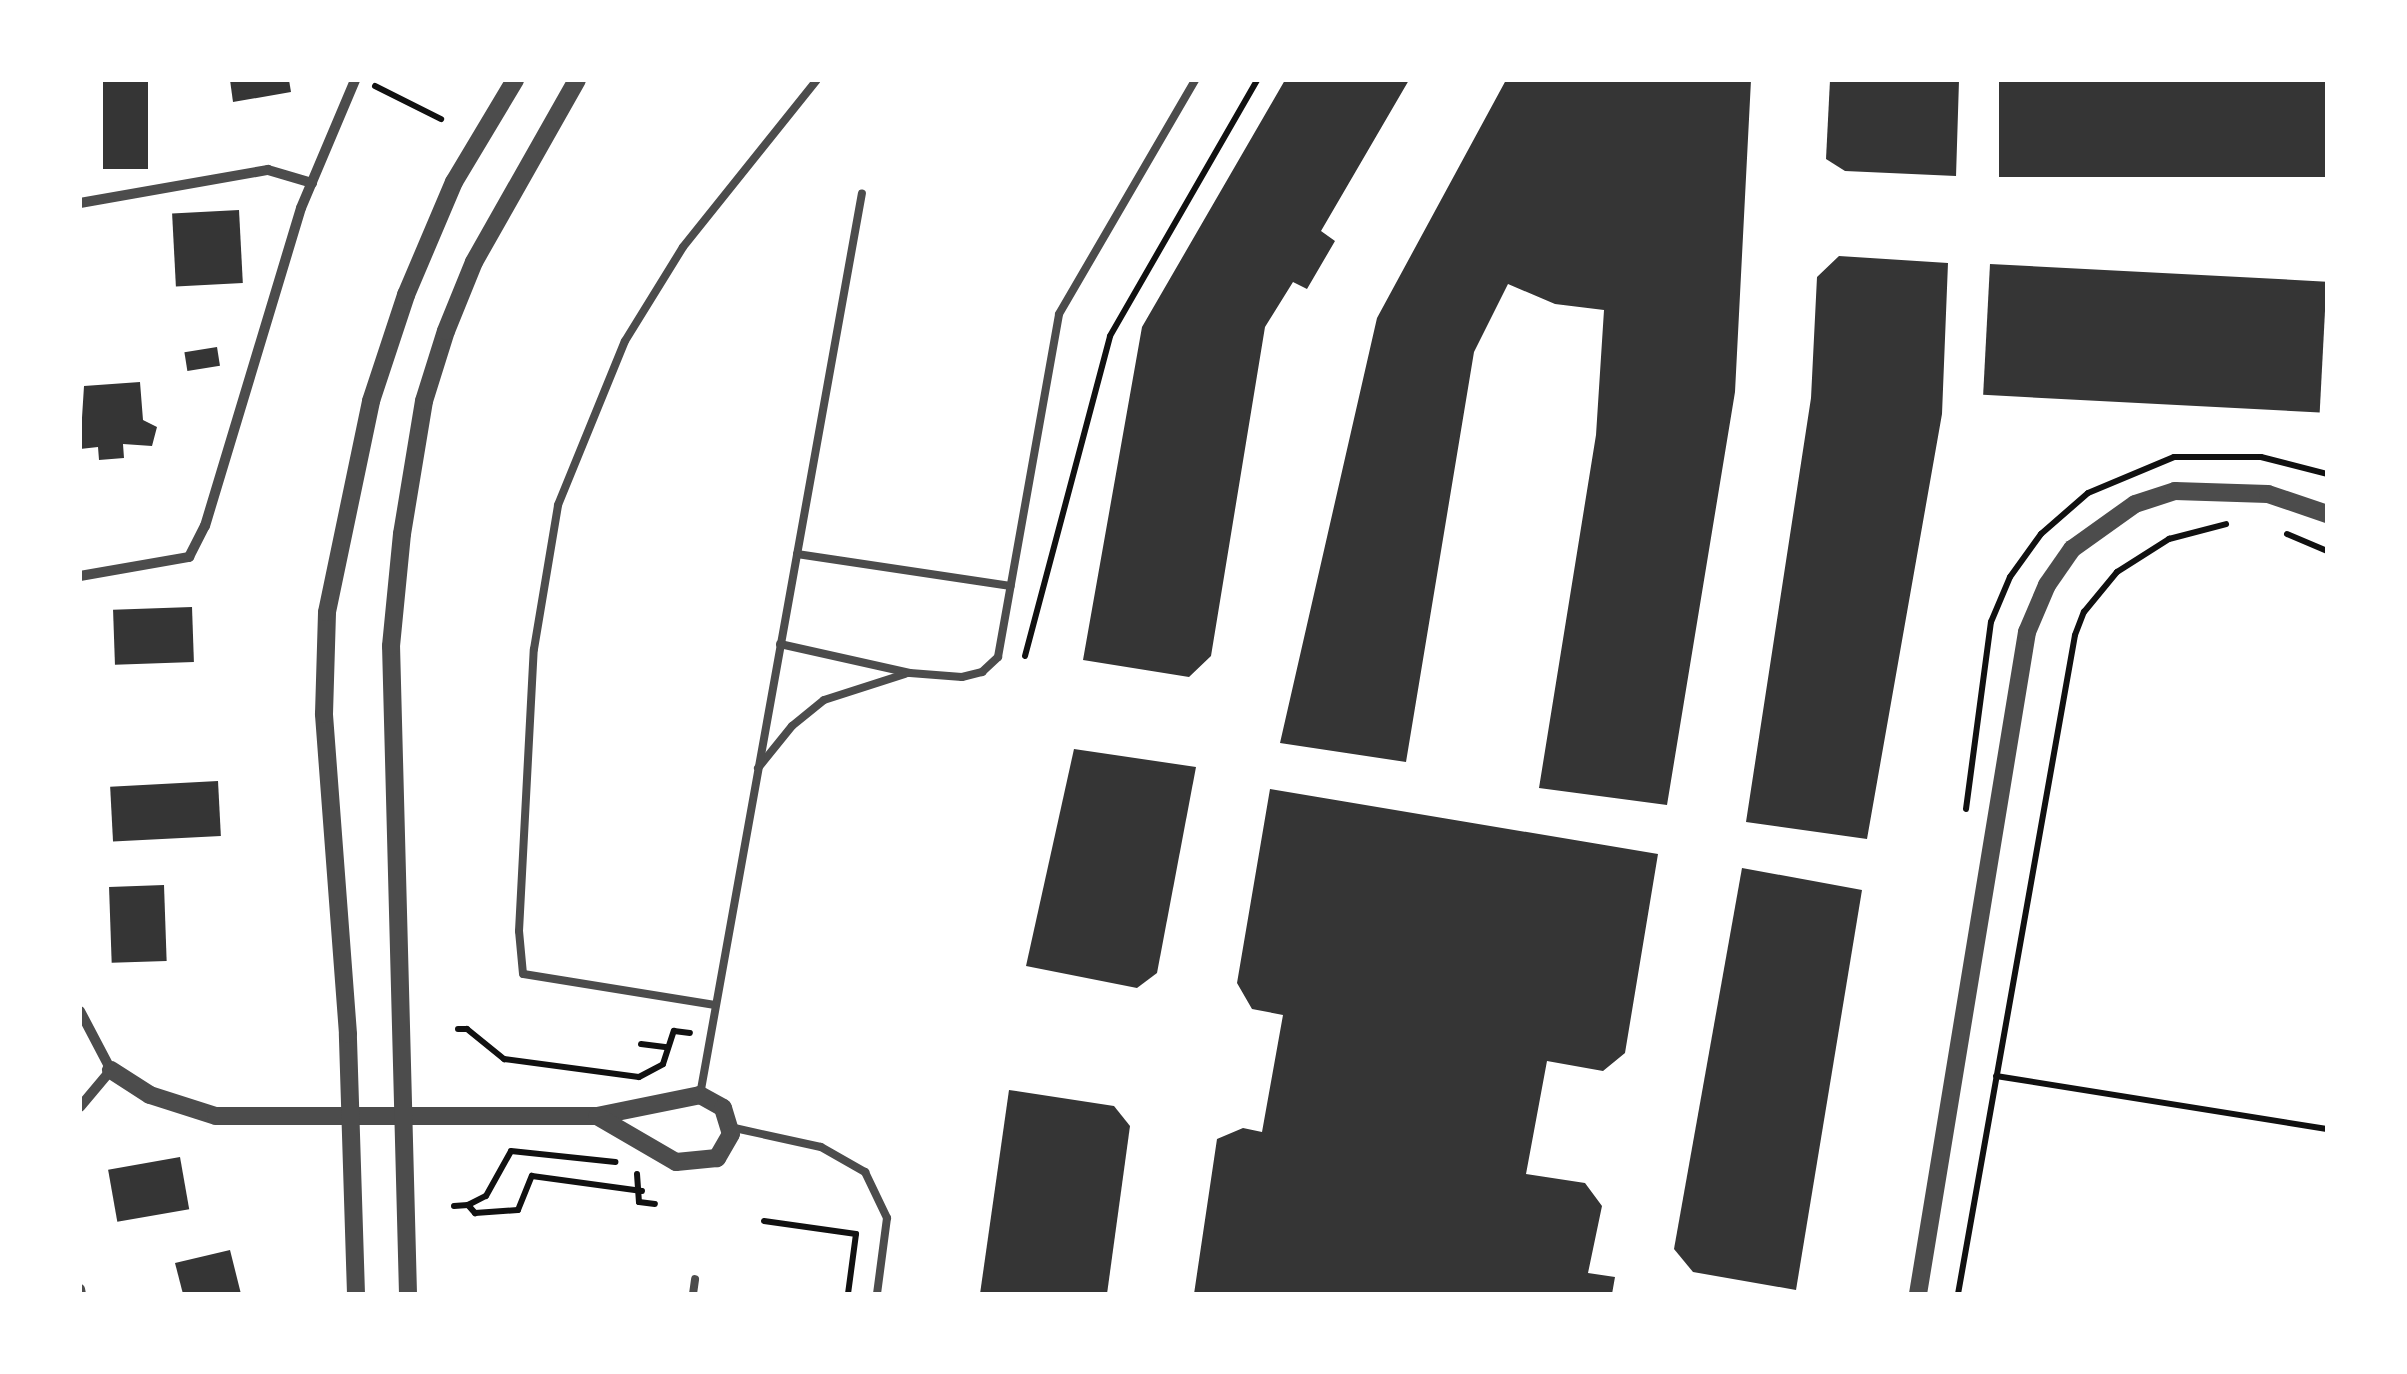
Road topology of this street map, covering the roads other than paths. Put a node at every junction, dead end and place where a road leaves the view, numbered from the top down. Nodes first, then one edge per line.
1 (355, 80) edge
2 (515, 80) edge
3 (577, 80) edge
4 (817, 80) edge
5 (1195, 80) edge
6 (312, 183) junction
7 (862, 193) dead end
8 (80, 204) edge
9 (2327, 514) edge
10 (796, 554) junction
11 (80, 576) edge
12 (1010, 586) junction
13 (780, 644) junction
14 (910, 673) junction
15 (758, 768) junction
16 (715, 1005) junction
17 (80, 1011) edge
18 (111, 1070) junction
19 (700, 1095) junction
20 (80, 1107) edge
21 (402, 1115) junction
22 (351, 1116) junction
23 (597, 1116) junction
24 (730, 1128) junction
25 (695, 1279) dead end
26 (356, 1294) edge
27 (408, 1294) edge
28 (693, 1294) edge
29 (877, 1294) edge
30 (1918, 1294) edge

1 - 6 street
2 - 22 street
3 - 21 street
4 - 16 lane
5 - 12 lane
6 - 8 street
6 - 11 street
7 - 10 lane
9 - 30 street
10 - 12 lane
10 - 13 lane
12 - 14 lane
13 - 14 lane
13 - 15 lane
14 - 15 lane
15 - 16 lane
16 - 19 lane
17 - 18 street
18 - 20 street
18 - 22 street
19 - 23 street
19 - 24 street
21 - 22 street
21 - 23 street
21 - 27 street
22 - 26 street
23 - 24 street
24 - 29 lane
25 - 28 lane

